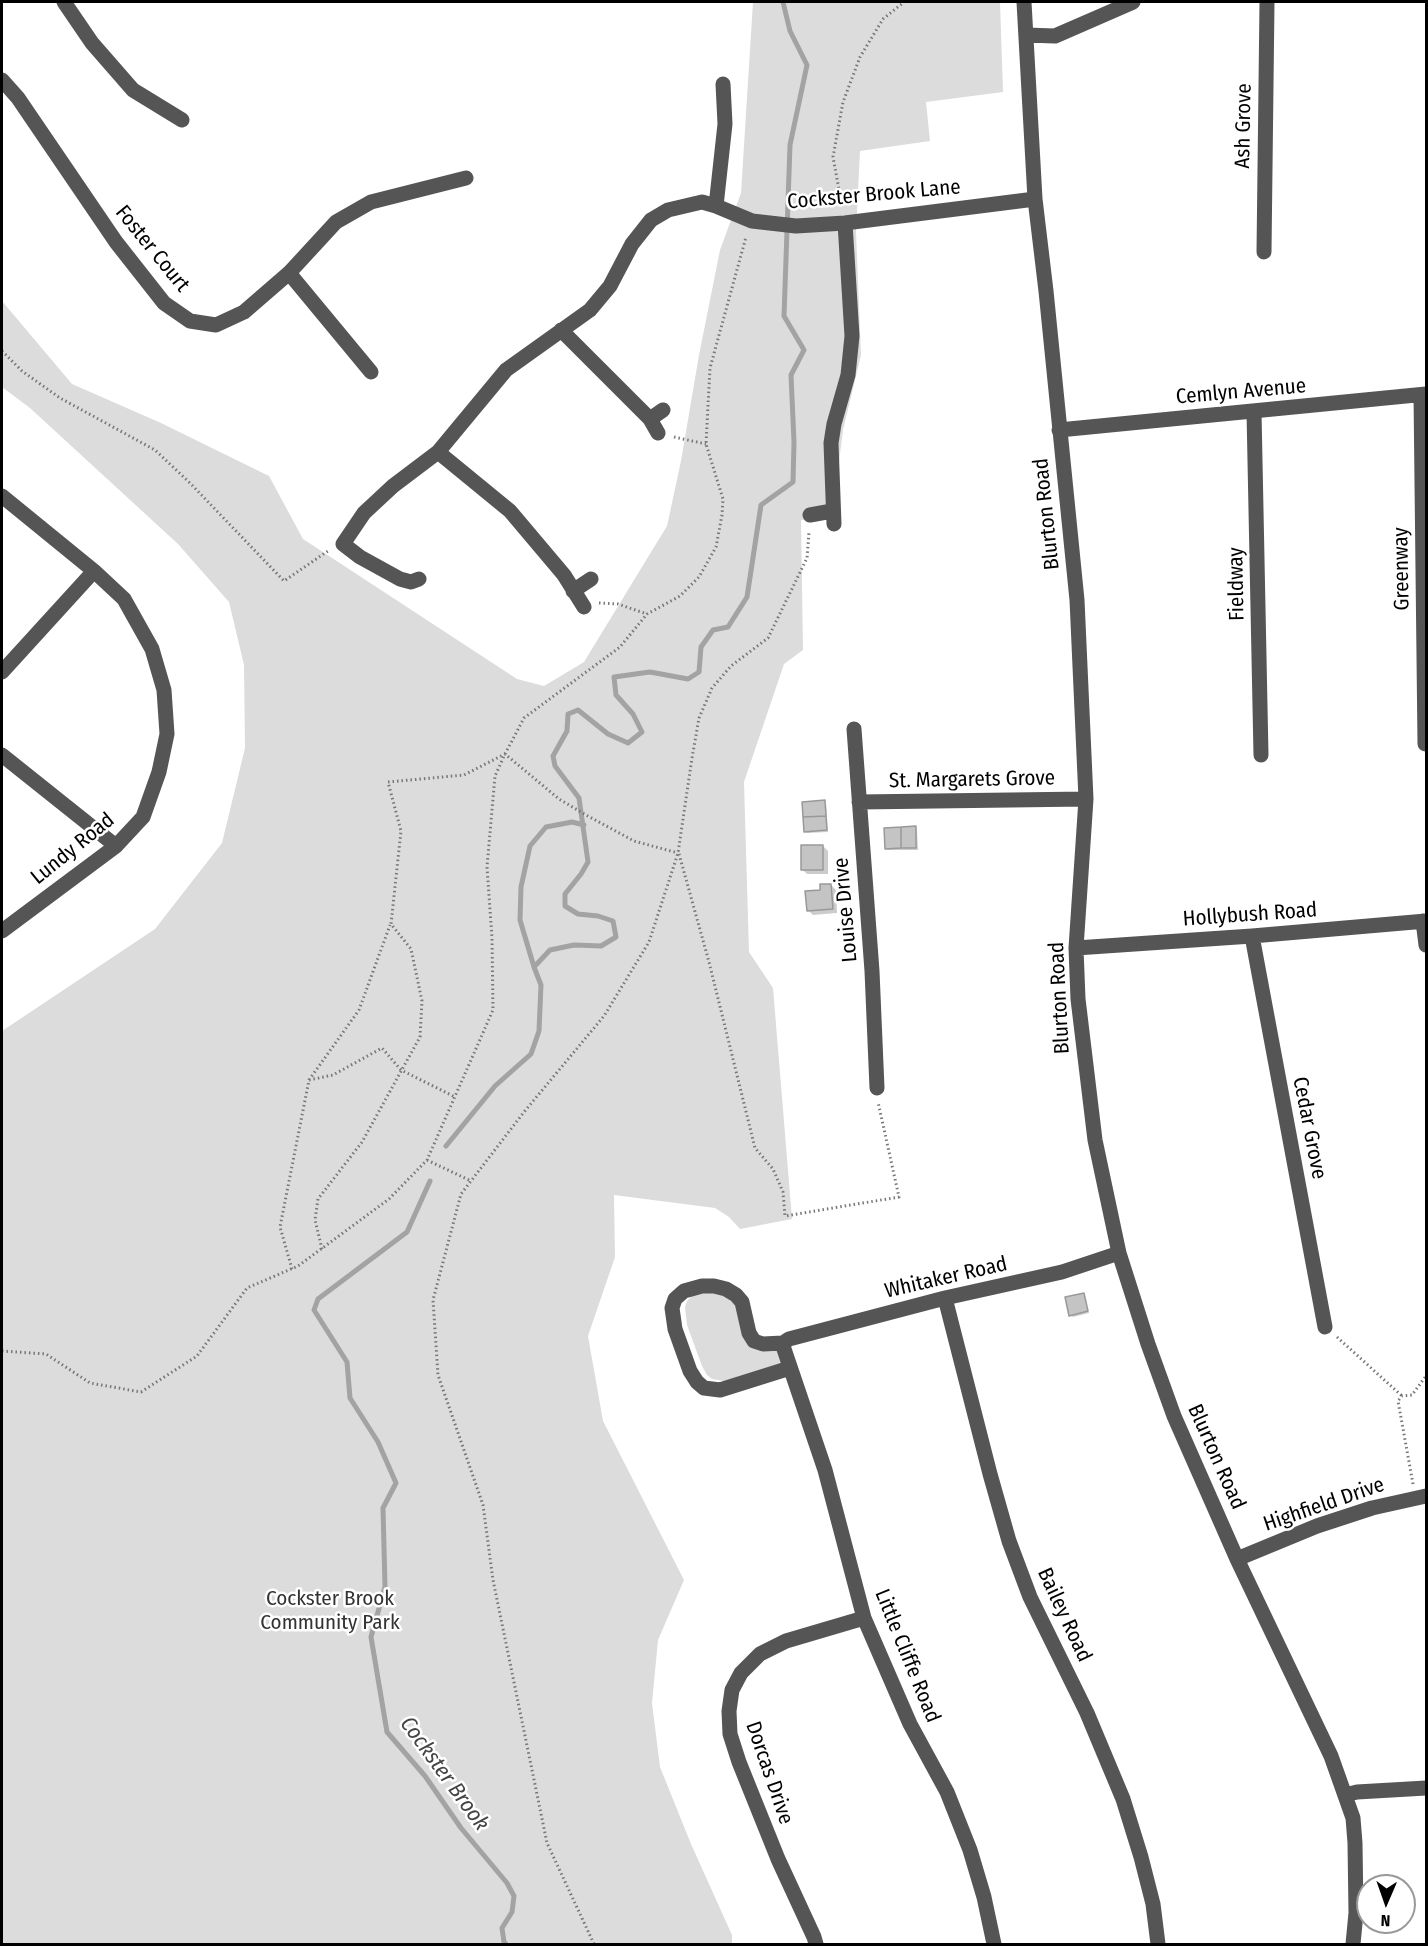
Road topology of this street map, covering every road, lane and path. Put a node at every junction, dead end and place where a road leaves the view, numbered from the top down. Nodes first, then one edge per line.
1 (64, 2) edge
2 (904, 2) edge
3 (1024, 2) edge
4 (1133, 2) edge
5 (1267, 2) edge
6 (1026, 35) junction
7 (2, 80) edge
8 (723, 84) dead end
9 (182, 120) dead end
10 (466, 178) dead end
11 (1035, 199) junction
12 (716, 206) junction
13 (753, 221) junction
14 (845, 223) junction
15 (1264, 252) dead end
16 (289, 273) junction
17 (561, 330) junction
18 (2, 351) edge
19 (371, 372) dead end
20 (1424, 394) edge
21 (1254, 412) junction
22 (1059, 430) junction
23 (658, 433) joint
24 (706, 444) junction
25 (438, 452) junction
26 (2, 496) edge
27 (810, 515) joint
28 (323, 554) dead end
29 (94, 571) junction
30 (419, 579) dead end
31 (591, 579) dead end
32 (573, 591) junction
33 (584, 607) joint
34 (647, 614) junction
35 (2, 672) edge
36 (854, 729) dead end
37 (1425, 744) dead end
38 (505, 754) junction
39 (2, 755) edge
40 (1261, 755) dead end
41 (1086, 800) junction
42 (859, 802) junction
43 (116, 846) junction
44 (678, 854) junction
45 (1425, 921) edge
46 (391, 924) junction
47 (2, 931) edge
48 (1252, 936) junction
49 (1426, 945) edge
50 (1077, 948) junction
51 (401, 1070) junction
52 (309, 1080) junction
53 (877, 1088) joint
54 (455, 1097) junction
55 (427, 1160) junction
56 (471, 1181) junction
57 (322, 1249) junction
58 (1119, 1253) junction
59 (292, 1269) junction
60 (945, 1298) junction
61 (1325, 1327) joint
62 (783, 1343) junction
63 (2, 1351) edge
64 (790, 1368) junction
65 (1426, 1376) edge
66 (1402, 1396) junction
67 (1421, 1497) edge
68 (1237, 1559) junction
69 (864, 1618) junction
70 (1426, 1788) edge
71 (1345, 1795) junction
72 (594, 1944) edge
73 (816, 1944) edge
74 (994, 1944) edge
75 (1158, 1944) edge
76 (1353, 1944) edge

1 - 9 street
2 - 14 path
3 - 6 street, Blurton Road
4 - 6 street
5 - 15 street, Ash Grove
6 - 11 street, Blurton Road
7 - 16 street, Foster Court
8 - 12 street
10 - 16 street, Foster Court
11 - 14 street, Cockster Brook Lane
11 - 22 street, Blurton Road
12 - 13 street, Cockster Brook Lane
12 - 17 street, Cockster Brook Lane
13 - 14 street, Cockster Brook Lane
13 - 24 path
14 - 27 street
16 - 19 street
17 - 23 street
17 - 25 street, Cockster Brook Lane
18 - 28 path
20 - 21 street, Cemlyn Avenue
20 - 37 street, Greenway
21 - 22 street, Cemlyn Avenue
21 - 40 street, Fieldway
22 - 41 street, Blurton Road
23 - 24 path
24 - 34 path
25 - 30 street, Cockster Brook Lane
25 - 32 street
26 - 29 street, Lundy Road
27 - 44 path
29 - 35 street
29 - 43 street, Lundy Road
31 - 32 street
32 - 33 street
33 - 34 path
34 - 38 path
36 - 42 street, Louise Drive
38 - 44 path
38 - 46 path
38 - 54 path
39 - 43 street
41 - 42 street, St. Margarets Grove
41 - 50 street, Blurton Road
42 - 53 street, Louise Drive
43 - 47 street, Lundy Road
44 - 53 path
44 - 56 path
45 - 48 street, Hollybush Road
45 - 49 street
46 - 51 path
46 - 52 path
48 - 50 street, Hollybush Road
48 - 61 street, Cedar Grove
50 - 58 street, Blurton Road
51 - 52 path
51 - 54 path
51 - 57 path
52 - 59 path
54 - 55 path
55 - 56 path
55 - 57 path
56 - 72 path
57 - 59 path
58 - 60 street, Whitaker Road
58 - 68 street, Blurton Road
59 - 63 path
60 - 62 street, Whitaker Road
60 - 75 street, Bailey Road
61 - 66 path
62 - 64 street, Little Cliffe Road
62 - 64 street
64 - 69 street, Little Cliffe Road
65 - 66 path
66 - 67 path
67 - 68 street, Highfield Drive
68 - 71 street, Blurton Road
69 - 73 street, Dorcas Drive
69 - 74 street, Little Cliffe Road
70 - 71 street
71 - 76 street, Blurton Road

